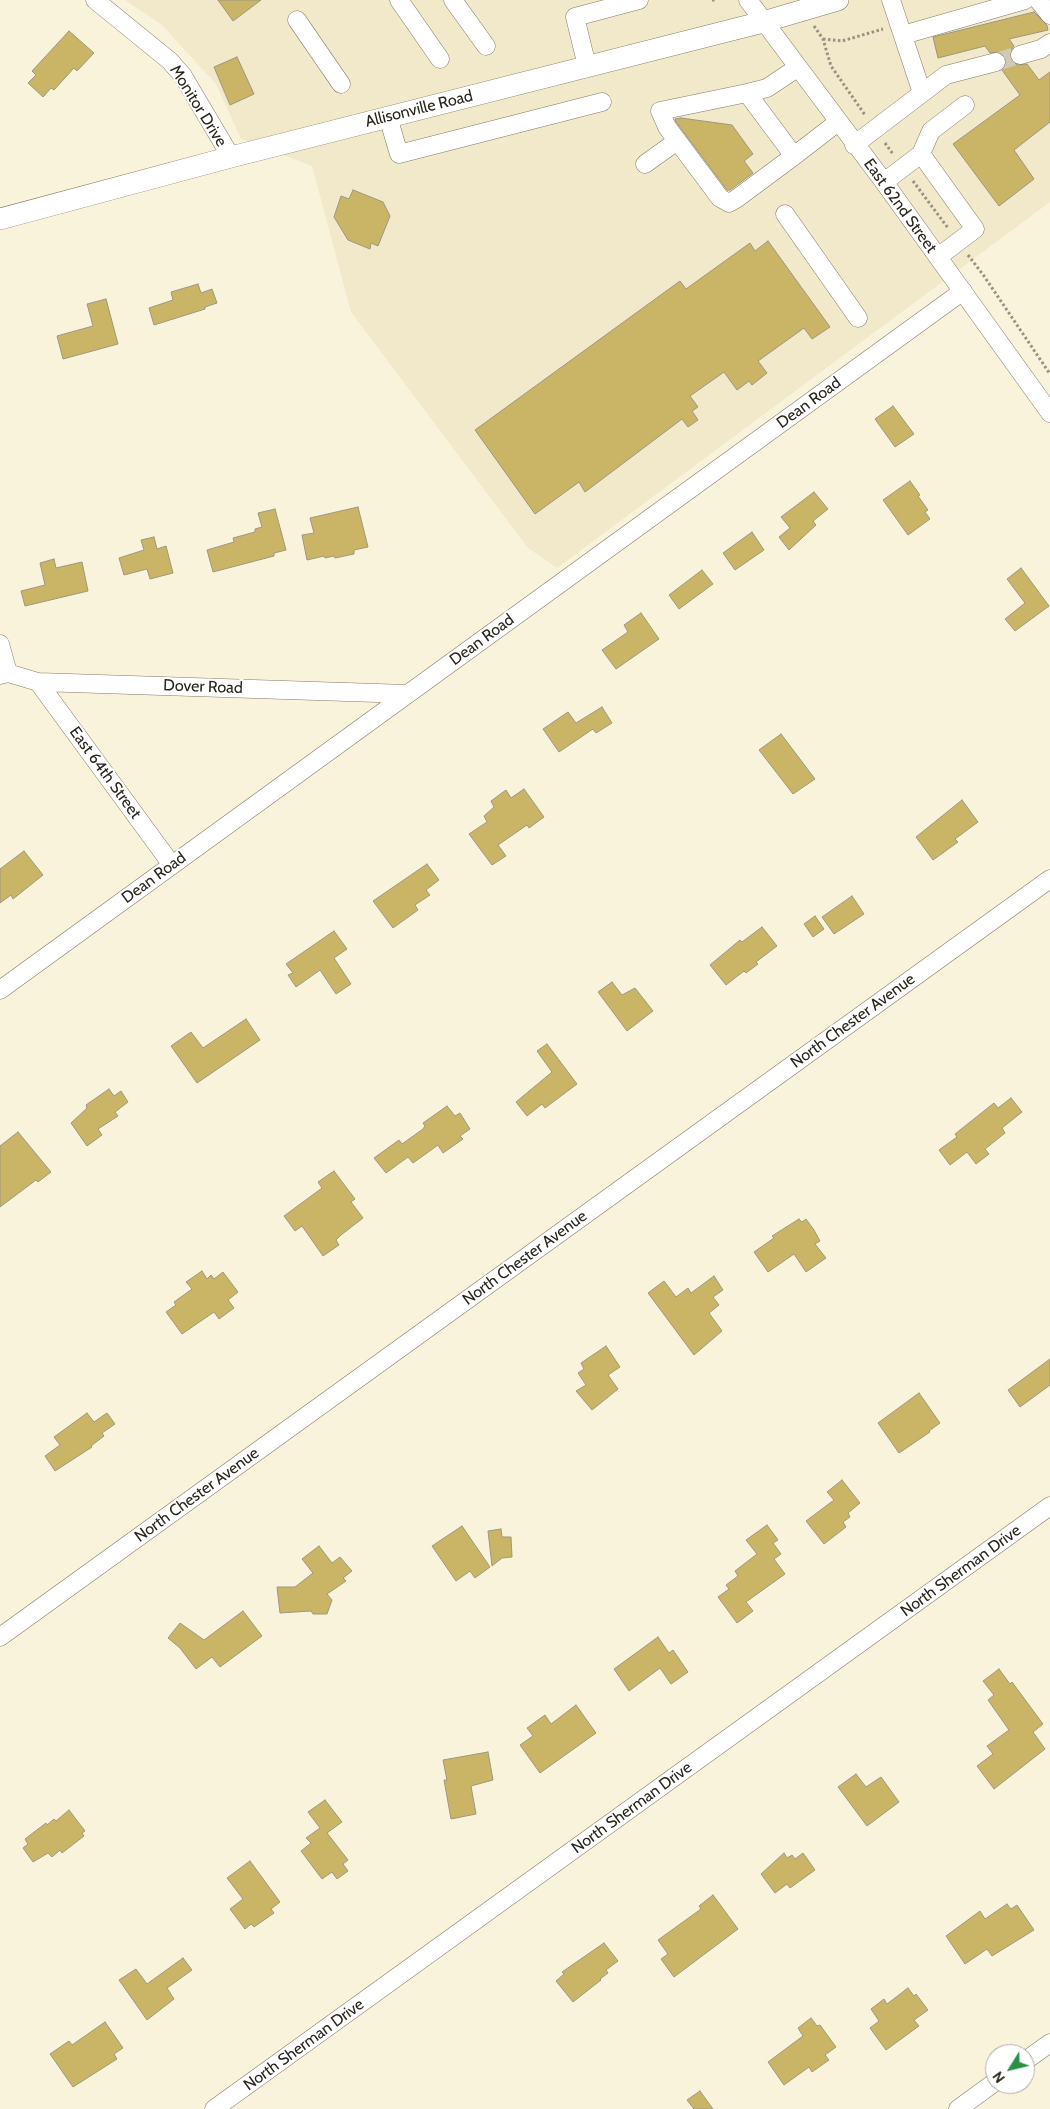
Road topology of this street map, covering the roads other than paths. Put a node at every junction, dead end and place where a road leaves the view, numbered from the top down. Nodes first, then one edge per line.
1 (95, 0) edge
2 (399, 0) edge
3 (452, 0) edge
4 (639, 0) edge
5 (748, 0) edge
6 (838, 0) edge
7 (891, 0) edge
8 (1025, 0) edge
9 (1038, 0) edge
10 (1050, 15) edge
11 (297, 20) dead end
12 (763, 22) junction
13 (896, 30) junction
14 (1050, 43) edge
15 (486, 46) dead end
16 (1020, 54) tunnel mouth
17 (440, 58) dead end
18 (996, 62) tunnel mouth
19 (587, 66) junction
20 (797, 68) junction
21 (341, 84) dead end
22 (747, 93) junction
23 (922, 93) junction
24 (602, 102) dead end
25 (965, 105) dead end
26 (388, 117) junction
27 (838, 122) junction
28 (677, 141) junction
29 (854, 144) junction
30 (922, 154) junction
31 (794, 156) junction
32 (231, 157) junction
33 (645, 164) dead end
34 (884, 182) junction
35 (786, 214) dead end
36 (0, 218) edge
37 (938, 256) junction
38 (963, 291) junction
39 (858, 318) dead end
40 (1050, 414) edge
41 (0, 644) edge
42 (4, 674) edge
43 (38, 682) junction
44 (408, 694) junction
45 (172, 865) junction
46 (1050, 879) edge
47 (0, 990) edge
48 (1050, 1506) edge
49 (0, 1637) edge
50 (1050, 2043) edge
51 (1035, 2054) edge
52 (985, 2089) edge
53 (214, 2109) edge
54 (958, 2109) edge

1 - 32 street, Monitor Drive
2 - 17 street
3 - 15 street
4 - 19 street
5 - 12 street, East 62nd Street
6 - 12 main road, Allisonville Road
7 - 13 street
8 - 13 street
9 - 10 street
11 - 21 street
12 - 19 main road, Allisonville Road
12 - 20 street, East 62nd Street
13 - 23 street
14 - 16 street
18 - 23 street
19 - 26 main road, Allisonville Road
20 - 22 street
20 - 27 street, East 62nd Street
22 - 28 street
22 - 31 street
23 - 29 street
24 - 26 street
25 - 30 street
26 - 32 main road, Allisonville Road
27 - 29 street, East 62nd Street
27 - 31 street
28 - 31 street
28 - 33 street
29 - 34 street, East 62nd Street
30 - 34 street
30 - 37 street
32 - 36 main road, Allisonville Road
34 - 37 street, East 62nd Street
35 - 39 street
37 - 38 street, East 62nd Street
38 - 40 street, East 62nd Street
38 - 44 street, Dean Road
41 - 42 street
42 - 43 street, Dover Road
43 - 44 street, Dover Road
43 - 45 street, East 64th Street
44 - 45 street, Dean Road
45 - 47 street, Dean Road
46 - 49 street, North Chester Avenue
48 - 53 street, North Sherman Drive
50 - 51 street
52 - 54 street

